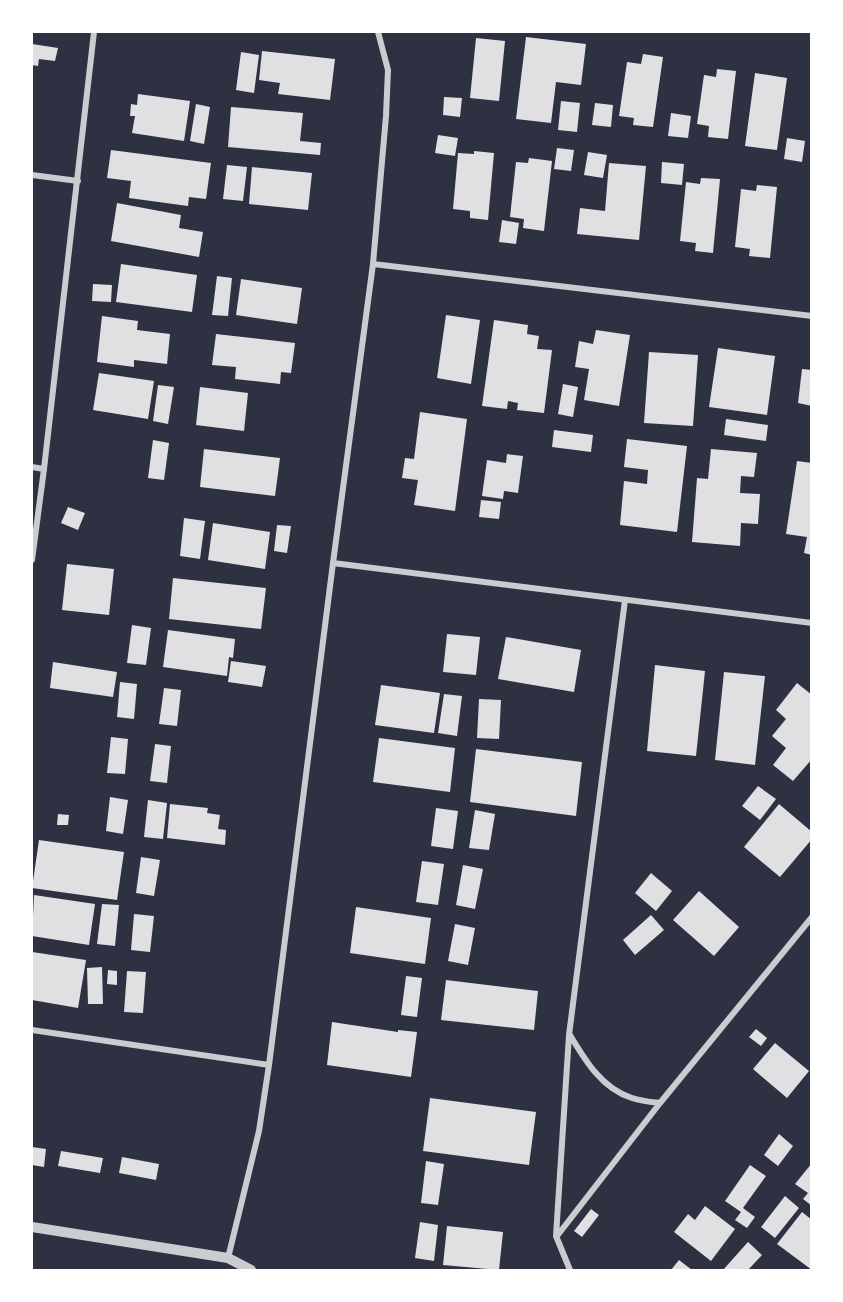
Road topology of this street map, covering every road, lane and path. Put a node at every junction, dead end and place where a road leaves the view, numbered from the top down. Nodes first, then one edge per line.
1 (94, 32) edge
2 (378, 32) edge
3 (32, 175) edge
4 (78, 181) junction
5 (373, 264) junction
6 (812, 316) edge
7 (32, 467) edge
8 (44, 469) junction
9 (32, 560) edge
10 (333, 563) junction
11 (625, 600) junction
12 (812, 623) edge
13 (812, 917) edge
14 (32, 1030) edge
15 (570, 1035) junction
16 (269, 1065) junction
17 (660, 1103) junction
18 (32, 1227) edge
19 (556, 1236) junction
20 (228, 1258) junction
21 (251, 1270) edge
22 (570, 1270) edge

1 - 4 street
2 - 5 street
3 - 4 street
4 - 8 street
5 - 6 street
5 - 10 street
7 - 8 street
8 - 9 street
10 - 11 street
10 - 16 street
11 - 12 street
11 - 15 street
13 - 17 street
14 - 16 street
15 - 17 street
15 - 19 street
16 - 20 street
17 - 19 street
18 - 20 street
19 - 22 street
20 - 21 street

